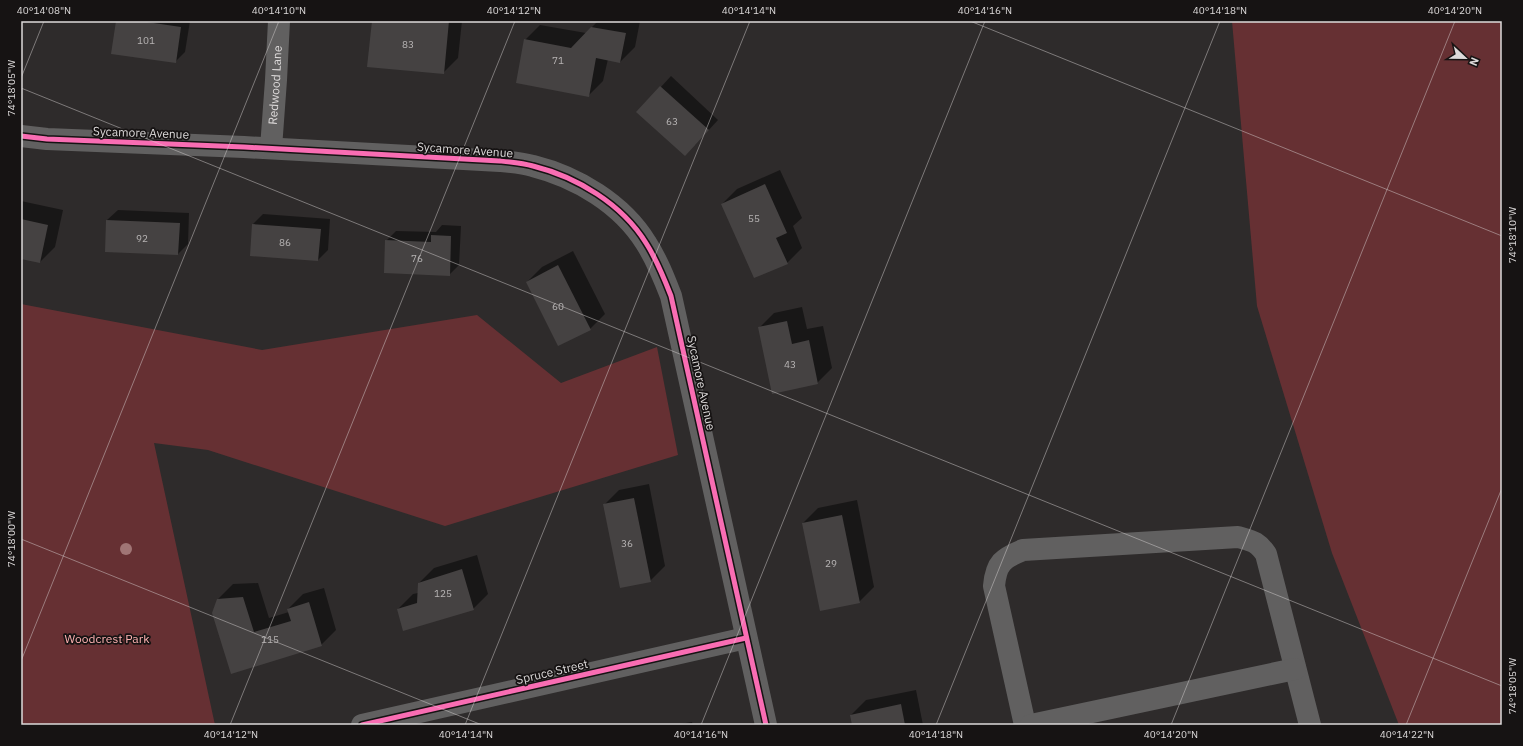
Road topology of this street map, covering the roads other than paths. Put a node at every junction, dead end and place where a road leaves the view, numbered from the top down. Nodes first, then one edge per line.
1 (279, 21) edge
2 (21, 136) edge
3 (271, 148) junction
4 (746, 638) junction
5 (1295, 669) junction
6 (362, 725) edge
7 (766, 725) edge
8 (1025, 725) edge
9 (1031, 725) edge
10 (1310, 725) edge

1 - 3 street, Redwood Lane
2 - 3 street, Sycamore Avenue
3 - 4 street, Sycamore Avenue
4 - 6 street, Spruce Street
4 - 7 street, Sycamore Avenue
5 - 8 street
5 - 9 street
5 - 10 street

